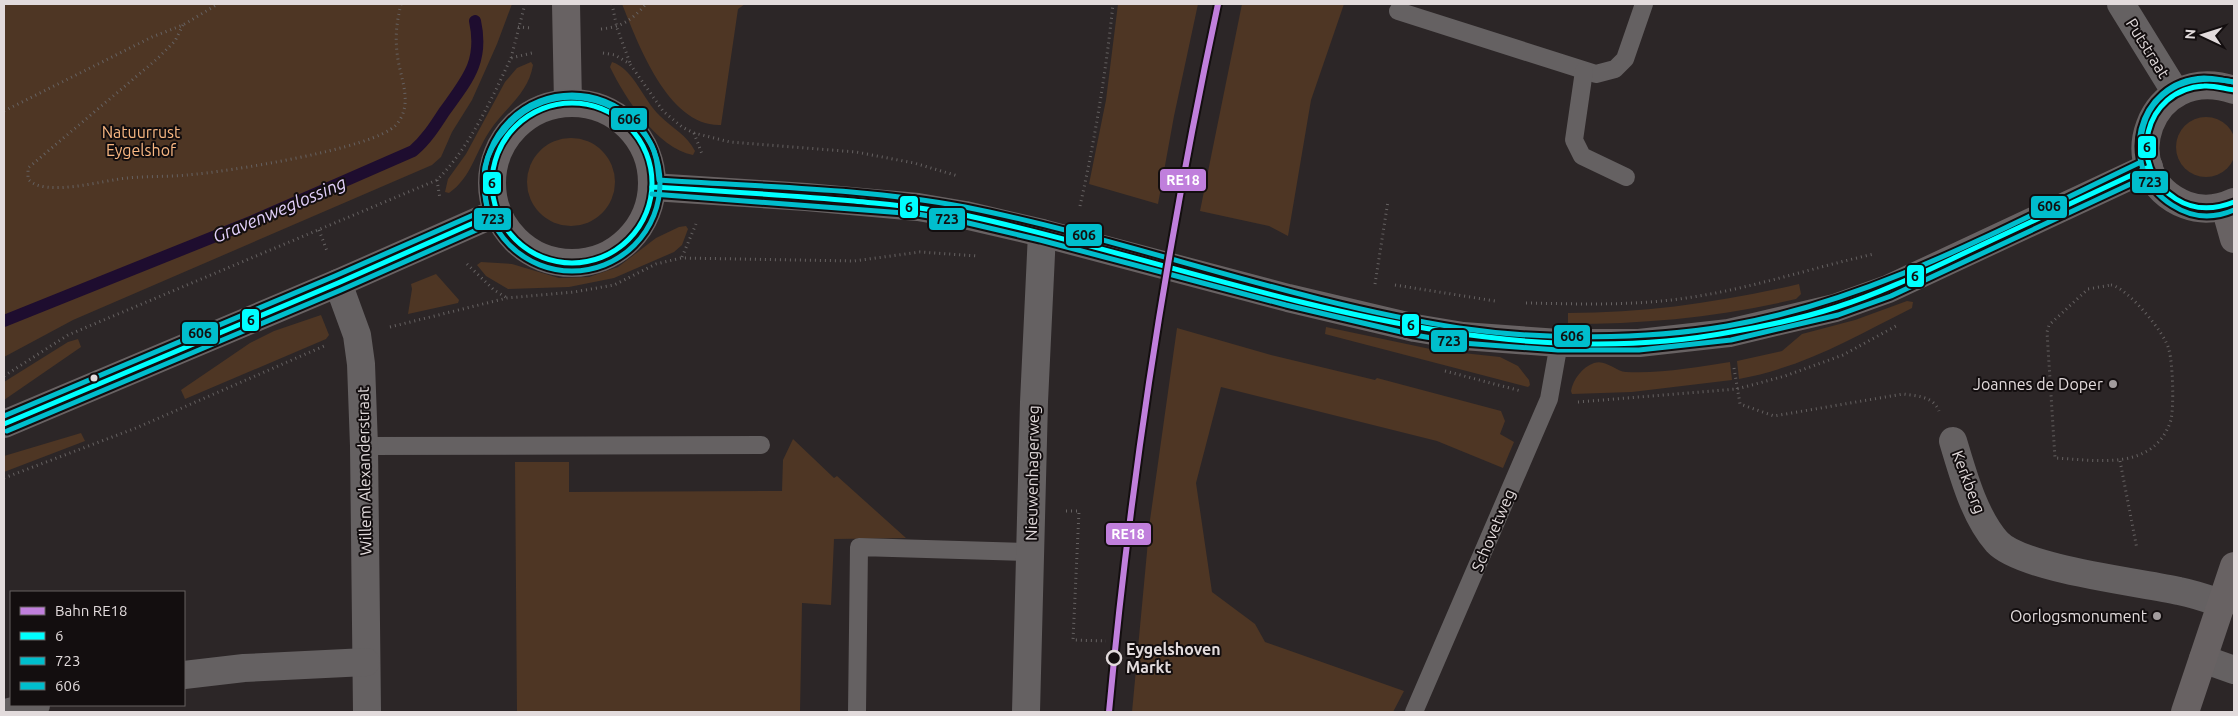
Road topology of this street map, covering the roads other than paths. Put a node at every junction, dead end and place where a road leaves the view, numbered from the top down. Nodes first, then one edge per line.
1 (566, 4) edge
2 (1644, 4) edge
3 (2120, 4) edge
4 (1398, 11) dead end
5 (1584, 71) junction
6 (2234, 90) edge
7 (2176, 93) junction
8 (568, 103) junction
9 (2149, 167) junction
10 (1626, 177) dead end
11 (652, 187) junction
12 (2230, 205) edge
13 (496, 213) junction
14 (1042, 233) junction
15 (2234, 239) edge
16 (338, 283) junction
17 (1559, 343) junction
18 (4, 424) edge
19 (1953, 441) road end
20 (761, 445) dead end
21 (364, 446) junction
22 (1030, 552) junction
23 (2234, 566) edge
24 (2223, 604) junction
25 (2203, 659) junction
26 (366, 662) junction
27 (2234, 670) edge
28 (185, 675) edge
29 (32, 706) edge
30 (9, 712) edge
31 (367, 712) edge
32 (856, 712) edge
33 (1026, 712) edge
34 (1414, 712) edge
35 (2185, 712) edge

1 - 8 street
2 - 5 lane
3 - 7 street, Putstraat
4 - 5 lane
5 - 10 lane
6 - 7 street
7 - 9 street
8 - 11 street
8 - 13 street
9 - 12 street
9 - 17 street
11 - 13 street
11 - 14 street
12 - 15 street
13 - 16 street
14 - 17 street
14 - 22 street, Nieuwenhagerweg
16 - 18 street
16 - 21 street, Willem Alexanderstraat
17 - 34 lane, Schovetweg
19 - 24 street, Kerkberg
20 - 21 lane
21 - 26 street, Willem Alexanderstraat
22 - 32 lane
22 - 33 street, Nieuwenhagerweg
23 - 24 street
24 - 25 street
25 - 27 street
25 - 35 street
26 - 28 street
26 - 31 street, Willem Alexanderstraat
29 - 30 street

